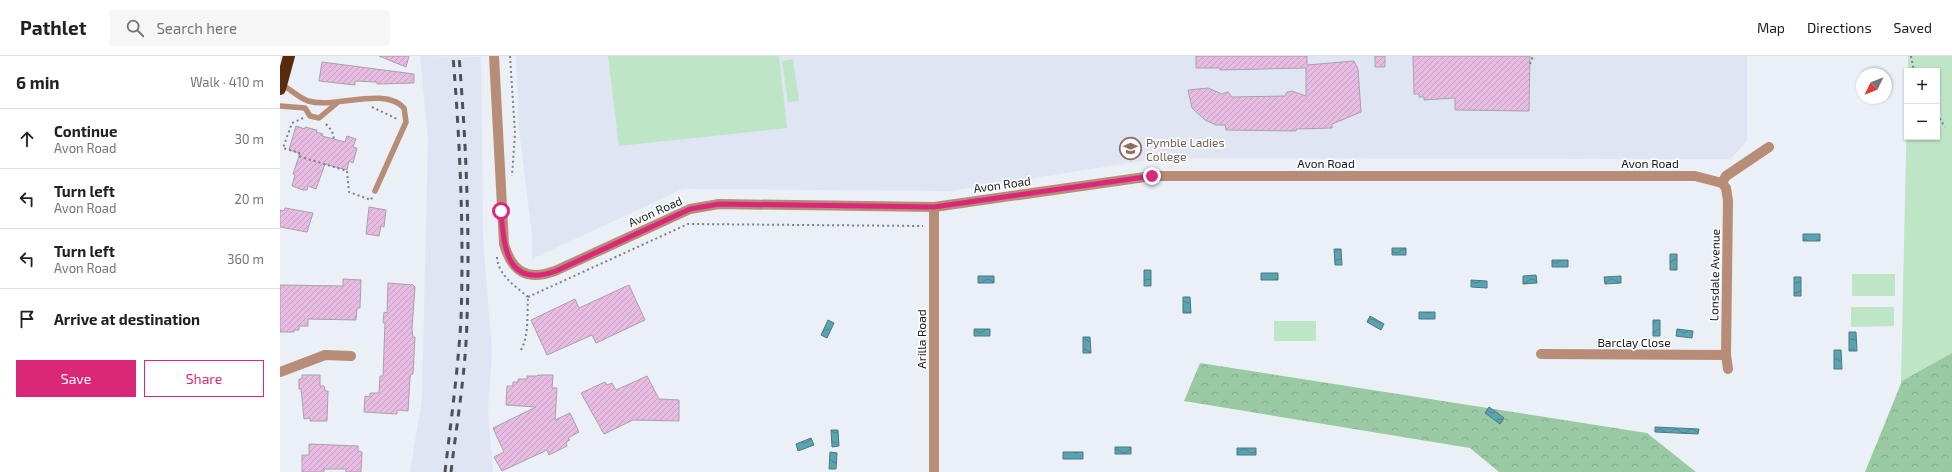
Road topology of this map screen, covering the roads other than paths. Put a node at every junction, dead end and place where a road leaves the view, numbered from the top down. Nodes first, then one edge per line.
1 (289, 56) edge
2 (494, 56) edge
3 (281, 86) edge
4 (306, 100) junction
5 (337, 103) junction
6 (280, 106) edge
7 (302, 108) junction
8 (1769, 147) dead end
9 (1722, 183) junction
10 (375, 191) road end
11 (934, 207) junction
12 (1541, 354) dead end
13 (1726, 355) junction
14 (351, 356) dead end
15 (1728, 369) dead end
16 (280, 372) edge
17 (934, 472) edge

1 - 3 highway
2 - 11 street, Avon Road
3 - 4 lane
4 - 5 lane
4 - 7 lane
5 - 7 lane
5 - 10 lane
6 - 7 lane
8 - 9 street
9 - 11 street, Avon Road
9 - 13 street, Lonsdale Avenue
11 - 17 street, Arilla Road
12 - 13 street, Barclay Close
13 - 15 street, Lonsdale Avenue
14 - 16 street

